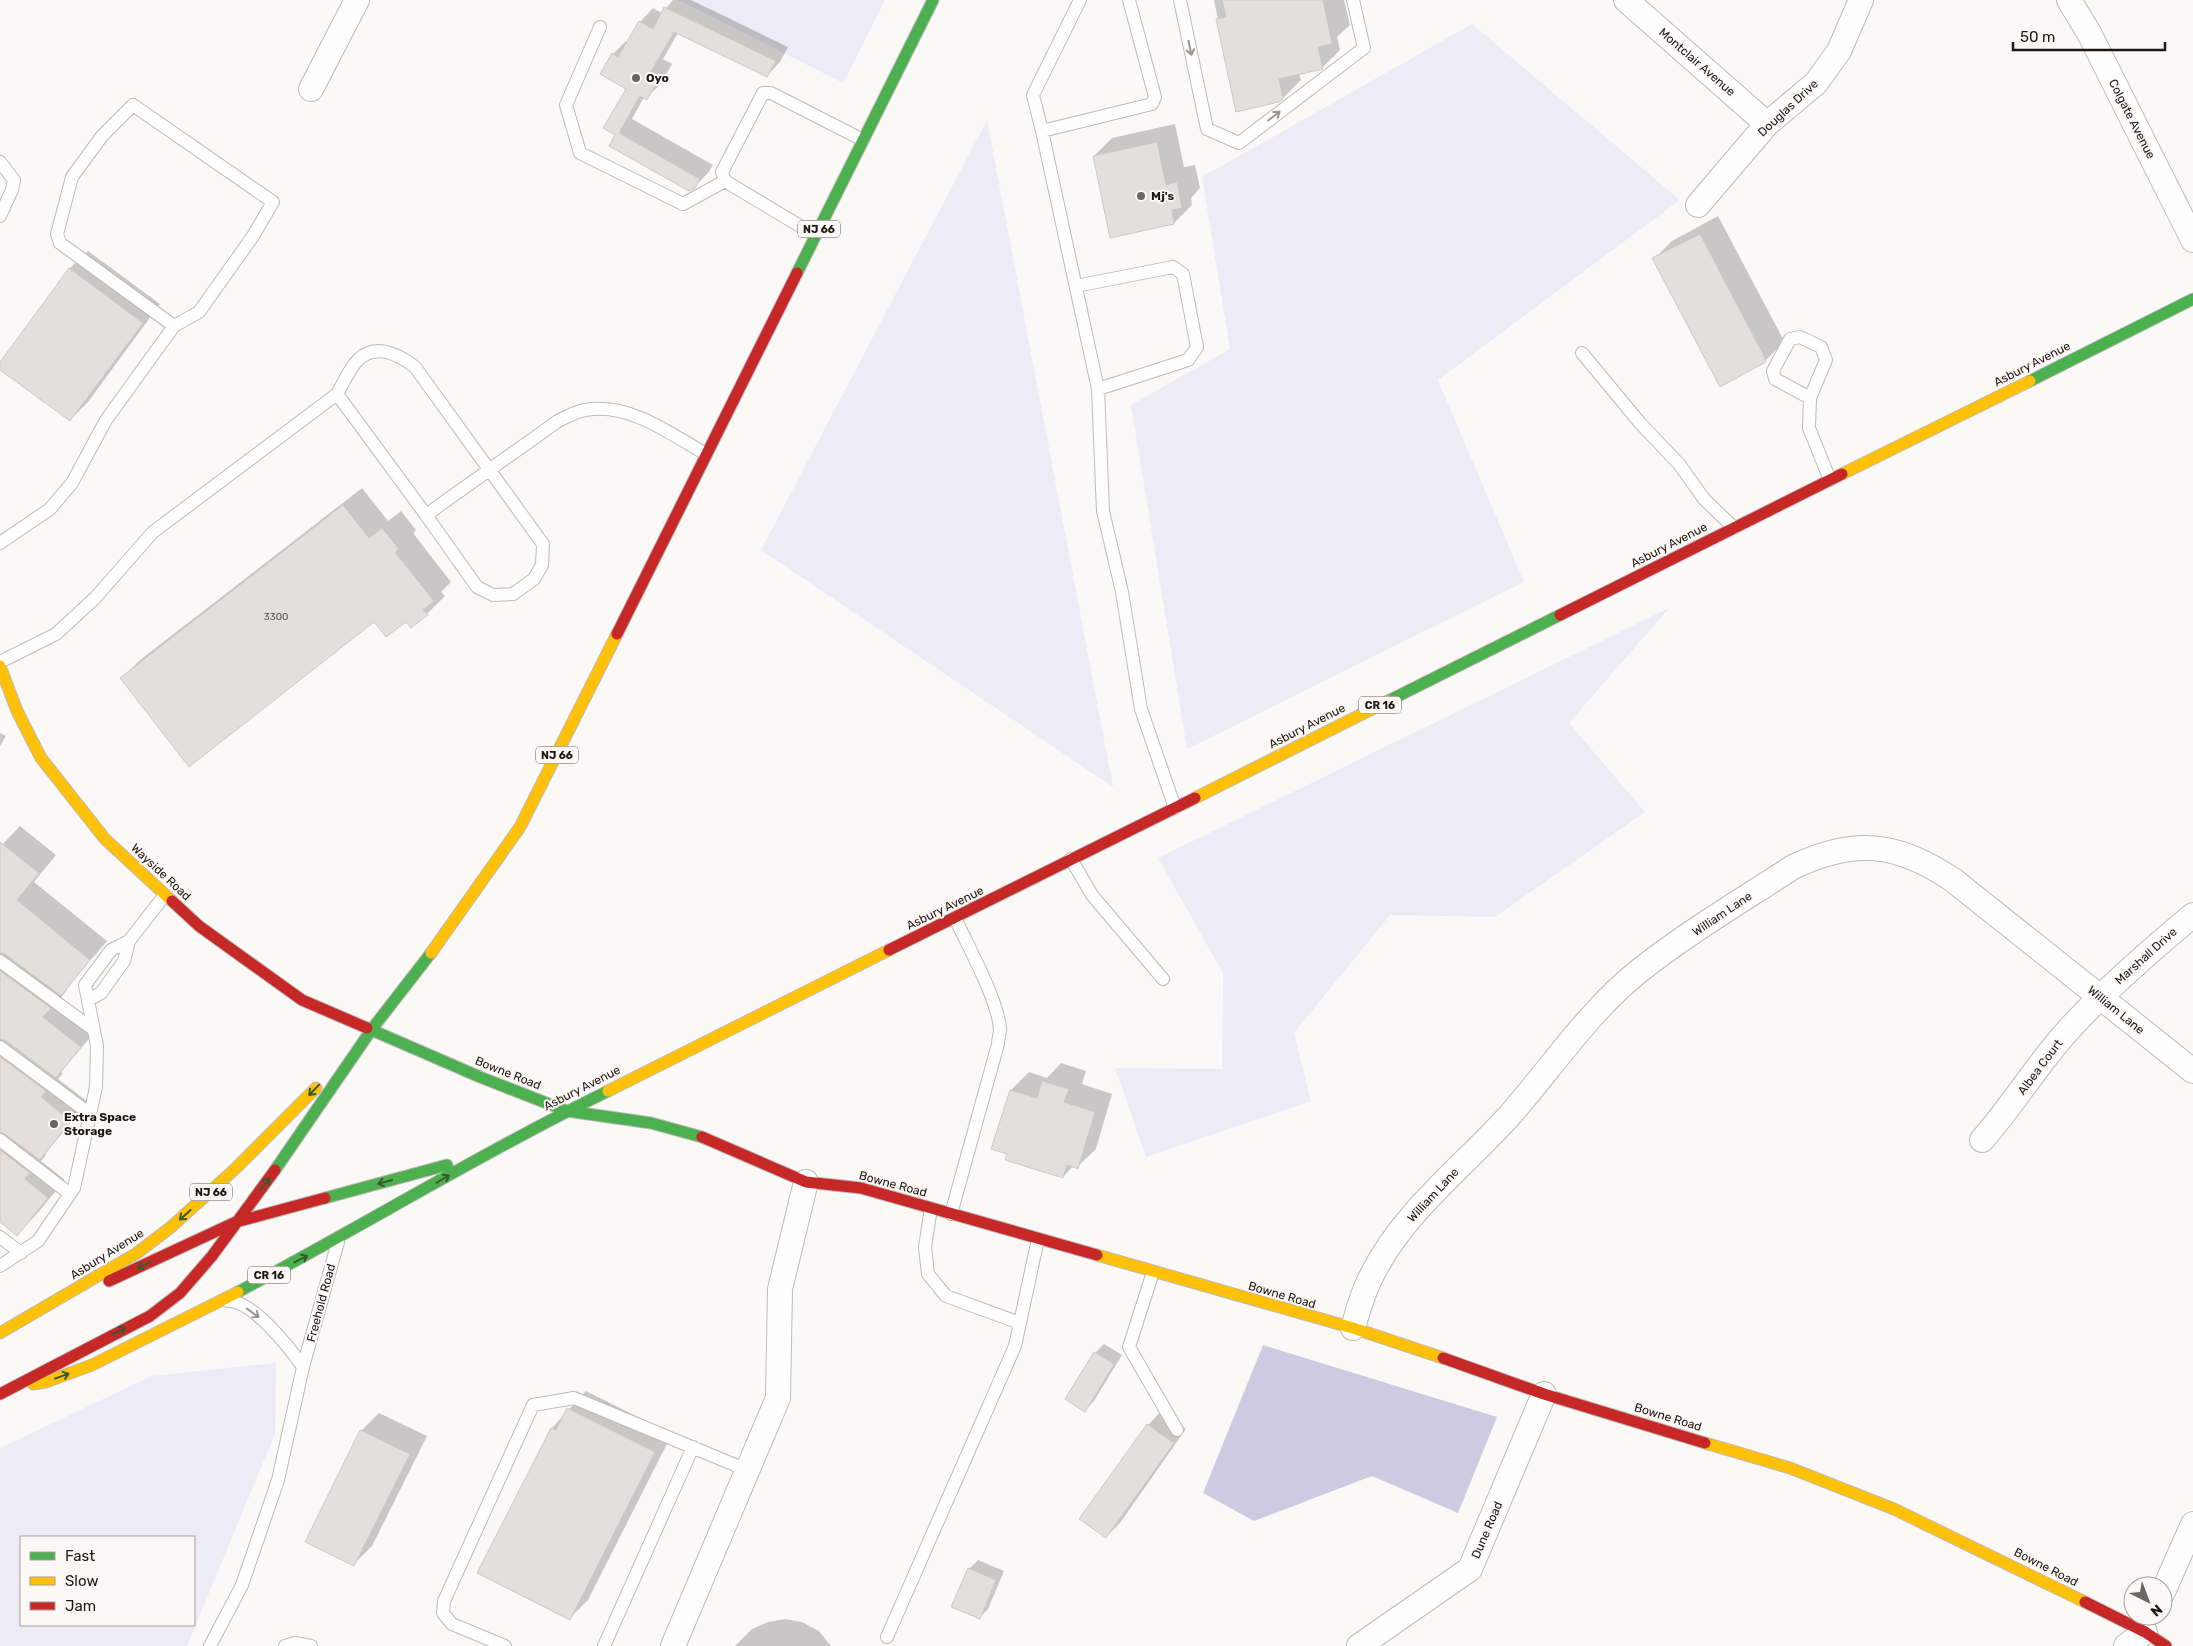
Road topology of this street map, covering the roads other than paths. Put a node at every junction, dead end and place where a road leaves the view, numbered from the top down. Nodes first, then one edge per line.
1 (357, 0) edge
2 (933, 0) edge
3 (1080, 0) edge
4 (1129, 0) edge
5 (1180, 0) edge
6 (1353, 0) edge
7 (1626, 0) edge
8 (1861, 0) edge
9 (2069, 0) edge
10 (600, 27) dead end
11 (311, 89) dead end
12 (1768, 124) junction
13 (1042, 131) junction
14 (863, 140) junction
15 (0, 162) edge
16 (725, 181) junction
17 (1698, 205) dead end
18 (0, 216) edge
19 (816, 235) junction
20 (2193, 240) edge
21 (1076, 286) junction
22 (2193, 299) edge
23 (174, 326) junction
24 (1582, 354) dead end
25 (1098, 389) junction
26 (337, 394) junction
27 (1810, 398) junction
28 (706, 454) junction
29 (490, 469) junction
30 (1830, 480) junction
31 (426, 516) junction
32 (1734, 528) junction
33 (0, 543) edge
34 (0, 662) edge
35 (0, 666) edge
36 (1175, 808) junction
37 (1071, 859) junction
38 (164, 896) junction
39 (2193, 915) edge
40 (955, 918) junction
41 (129, 941) junction
42 (0, 960) edge
43 (1163, 980) dead end
44 (2101, 998) junction
45 (88, 1000) junction
46 (94, 1030) junction
47 (372, 1030) junction
48 (0, 1047) edge
49 (2193, 1071) edge
50 (567, 1111) junction
51 (90, 1114) junction
52 (514, 1139) junction
53 (0, 1140) edge
54 (1982, 1140) dead end
55 (806, 1182) junction
56 (70, 1194) junction
57 (931, 1208) junction
58 (951, 1214) junction
59 (236, 1222) junction
60 (0, 1237) edge
61 (338, 1239) junction
62 (1038, 1239) junction
63 (21, 1253) junction
64 (0, 1266) edge
65 (1152, 1272) junction
66 (209, 1307) junction
67 (23, 1321) junction
68 (1020, 1324) junction
69 (1353, 1328) junction
70 (0, 1333) edge
71 (303, 1367) junction
72 (14, 1386) junction
73 (0, 1394) edge
74 (1544, 1394) junction
75 (1177, 1430) dead end
76 (694, 1448) junction
77 (747, 1470) junction
78 (2193, 1524) edge
79 (2170, 1576) edge
80 (2147, 1631) edge
81 (887, 1637) dead end
82 (210, 1646) edge
83 (285, 1646) edge
84 (311, 1646) edge
85 (505, 1646) edge
86 (604, 1646) edge
87 (673, 1646) edge
88 (1359, 1646) edge
89 (2126, 1646) edge
90 (2166, 1646) edge

1 - 11 street
2 - 14 main road, NJ 66
3 - 13 lane
4 - 13 lane
5 -> 6 lane
7 - 12 street, Montclair Avenue
8 - 12 street, Douglas Drive
9 - 20 street, Colgate Avenue
10 - 16 lane
12 - 17 street, Douglas Drive
13 - 21 lane
14 - 16 lane
14 - 19 main road, NJ 66
15 - 18 lane
16 - 19 lane
19 - 28 main road, NJ 66
21 - 25 lane
21 - 25 lane
22 - 30 main road, Asbury Avenue / CR 16
23 - 23 lane
23 - 33 lane
24 - 32 lane
25 - 36 lane
26 - 29 lane
26 - 31 lane
26 - 34 lane
27 - 27 lane
27 - 30 lane
28 - 29 lane
28 - 47 main road, NJ 66
29 - 31 lane
29 - 31 lane
30 - 32 main road, Asbury Avenue / CR 16
32 - 36 main road, Asbury Avenue / CR 16
35 - 38 main road, Wayside Road
36 - 37 main road, Asbury Avenue / CR 16
37 - 40 main road, Asbury Avenue / CR 16
37 - 43 lane
38 - 41 lane
38 - 47 main road, Wayside Road
39 - 44 street, Marshall Drive
40 - 50 main road, Asbury Avenue / CR 16
40 - 58 lane
41 - 45 lane
41 - 45 lane
42 - 46 lane
44 - 49 street, William Lane
44 - 54 street, Albea Court
44 - 69 street, William Lane
45 - 46 lane
46 - 51 lane
47 - 50 main road, Bowne Road
59 -> 47 main road, Asbury Avenue / NJ 66
47 -> 67 main road, Asbury Avenue / NJ 66
48 - 51 lane
50 - 52 main road, Asbury Avenue / CR 16
50 - 55 main road, Bowne Road
51 - 56 lane
52 -> 59 main road, Asbury Avenue / CR 16
61 -> 52 main road, Asbury Avenue / CR 16
53 - 56 lane
55 - 57 main road, Bowne Road
55 - 77 street
56 - 63 lane
57 - 58 main road, Bowne Road
57 - 68 lane
58 - 62 main road, Bowne Road
59 -> 67 main road, Asbury Avenue / CR 16
72 -> 59 main road, Asbury Avenue / NJ 66
60 - 63 lane
66 -> 61 main road, Asbury Avenue / CR 16
61 - 71 lane, Freehold Road
62 - 65 main road, Bowne Road
62 - 68 lane
63 - 64 lane
65 - 69 main road, Bowne Road
65 - 75 lane
66 -> 71 lane
72 -> 66 main road, Asbury Avenue / CR 16
67 - 70 main road, Asbury Avenue / NJ 66
68 - 81 lane
69 - 74 main road, Bowne Road
71 - 82 lane, Freehold Road
72 - 73 main road, Asbury Avenue / NJ 66
74 - 80 main road, Bowne Road
74 - 88 street, Dune Road
76 - 77 lane
76 - 85 lane
76 - 86 lane
77 - 87 street
78 - 79 street
80 - 89 street
80 - 90 main road, Bowne Road
83 - 84 lane

